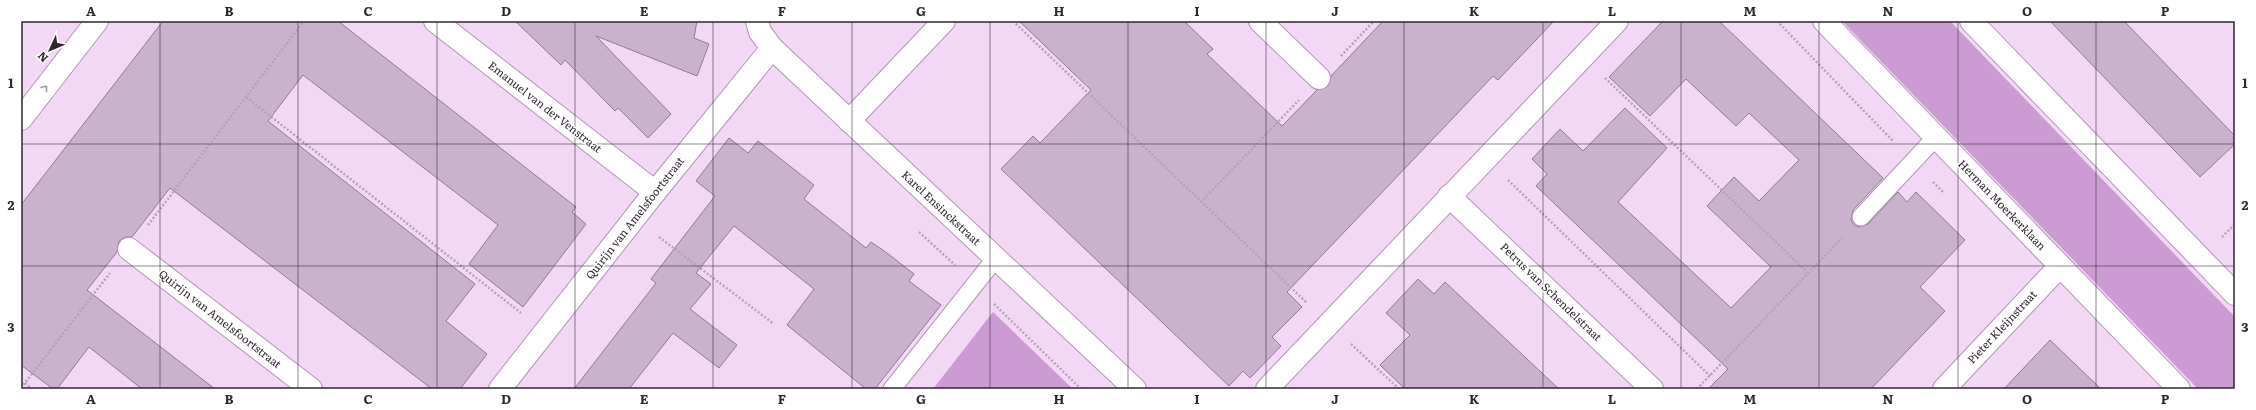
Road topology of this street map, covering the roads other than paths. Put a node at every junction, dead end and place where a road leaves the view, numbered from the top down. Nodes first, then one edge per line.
1 (97, 21) edge
2 (435, 21) edge
3 (757, 21) edge
4 (944, 21) edge
5 (1260, 21) edge
6 (1617, 21) edge
7 (1824, 21) edge
8 (1971, 21) edge
9 (772, 48) junction
10 (1319, 78) road end
11 (21, 119) edge
12 (849, 121) junction
13 (1936, 137) junction
14 (655, 192) junction
15 (1449, 196) junction
16 (1861, 217) road end
17 (129, 249) road end
18 (995, 259) junction
19 (2060, 266) junction
20 (2235, 294) edge
21 (311, 389) edge
22 (500, 389) edge
23 (892, 389) edge
24 (1134, 389) edge
25 (1267, 389) edge
26 (1652, 389) edge
27 (1944, 389) edge
28 (2179, 389) edge

11 -> 1 street
2 - 14 street, Emanuel van der Venstraat
3 - 9 street, Karel Ensinckstraat
4 - 12 street
5 - 10 street
6 - 15 street
7 - 13 street, Herman Moerkerklaan
8 - 20 street
9 - 12 street, Karel Ensinckstraat
9 - 14 street, Quirijn van Amelsfoortstraat
12 - 18 street, Karel Ensinckstraat
13 - 16 lane
13 - 19 street, Herman Moerkerklaan
14 - 22 street, Quirijn van Amelsfoortstraat
15 - 25 street
15 - 26 street, Petrus van Schendelstraat
17 - 21 street, Quirijn van Amelsfoortstraat
18 - 23 lane
18 - 24 street, Karel Ensinckstraat
19 - 27 street, Pieter Kleijnstraat
19 - 28 street, Herman Moerkerklaan

